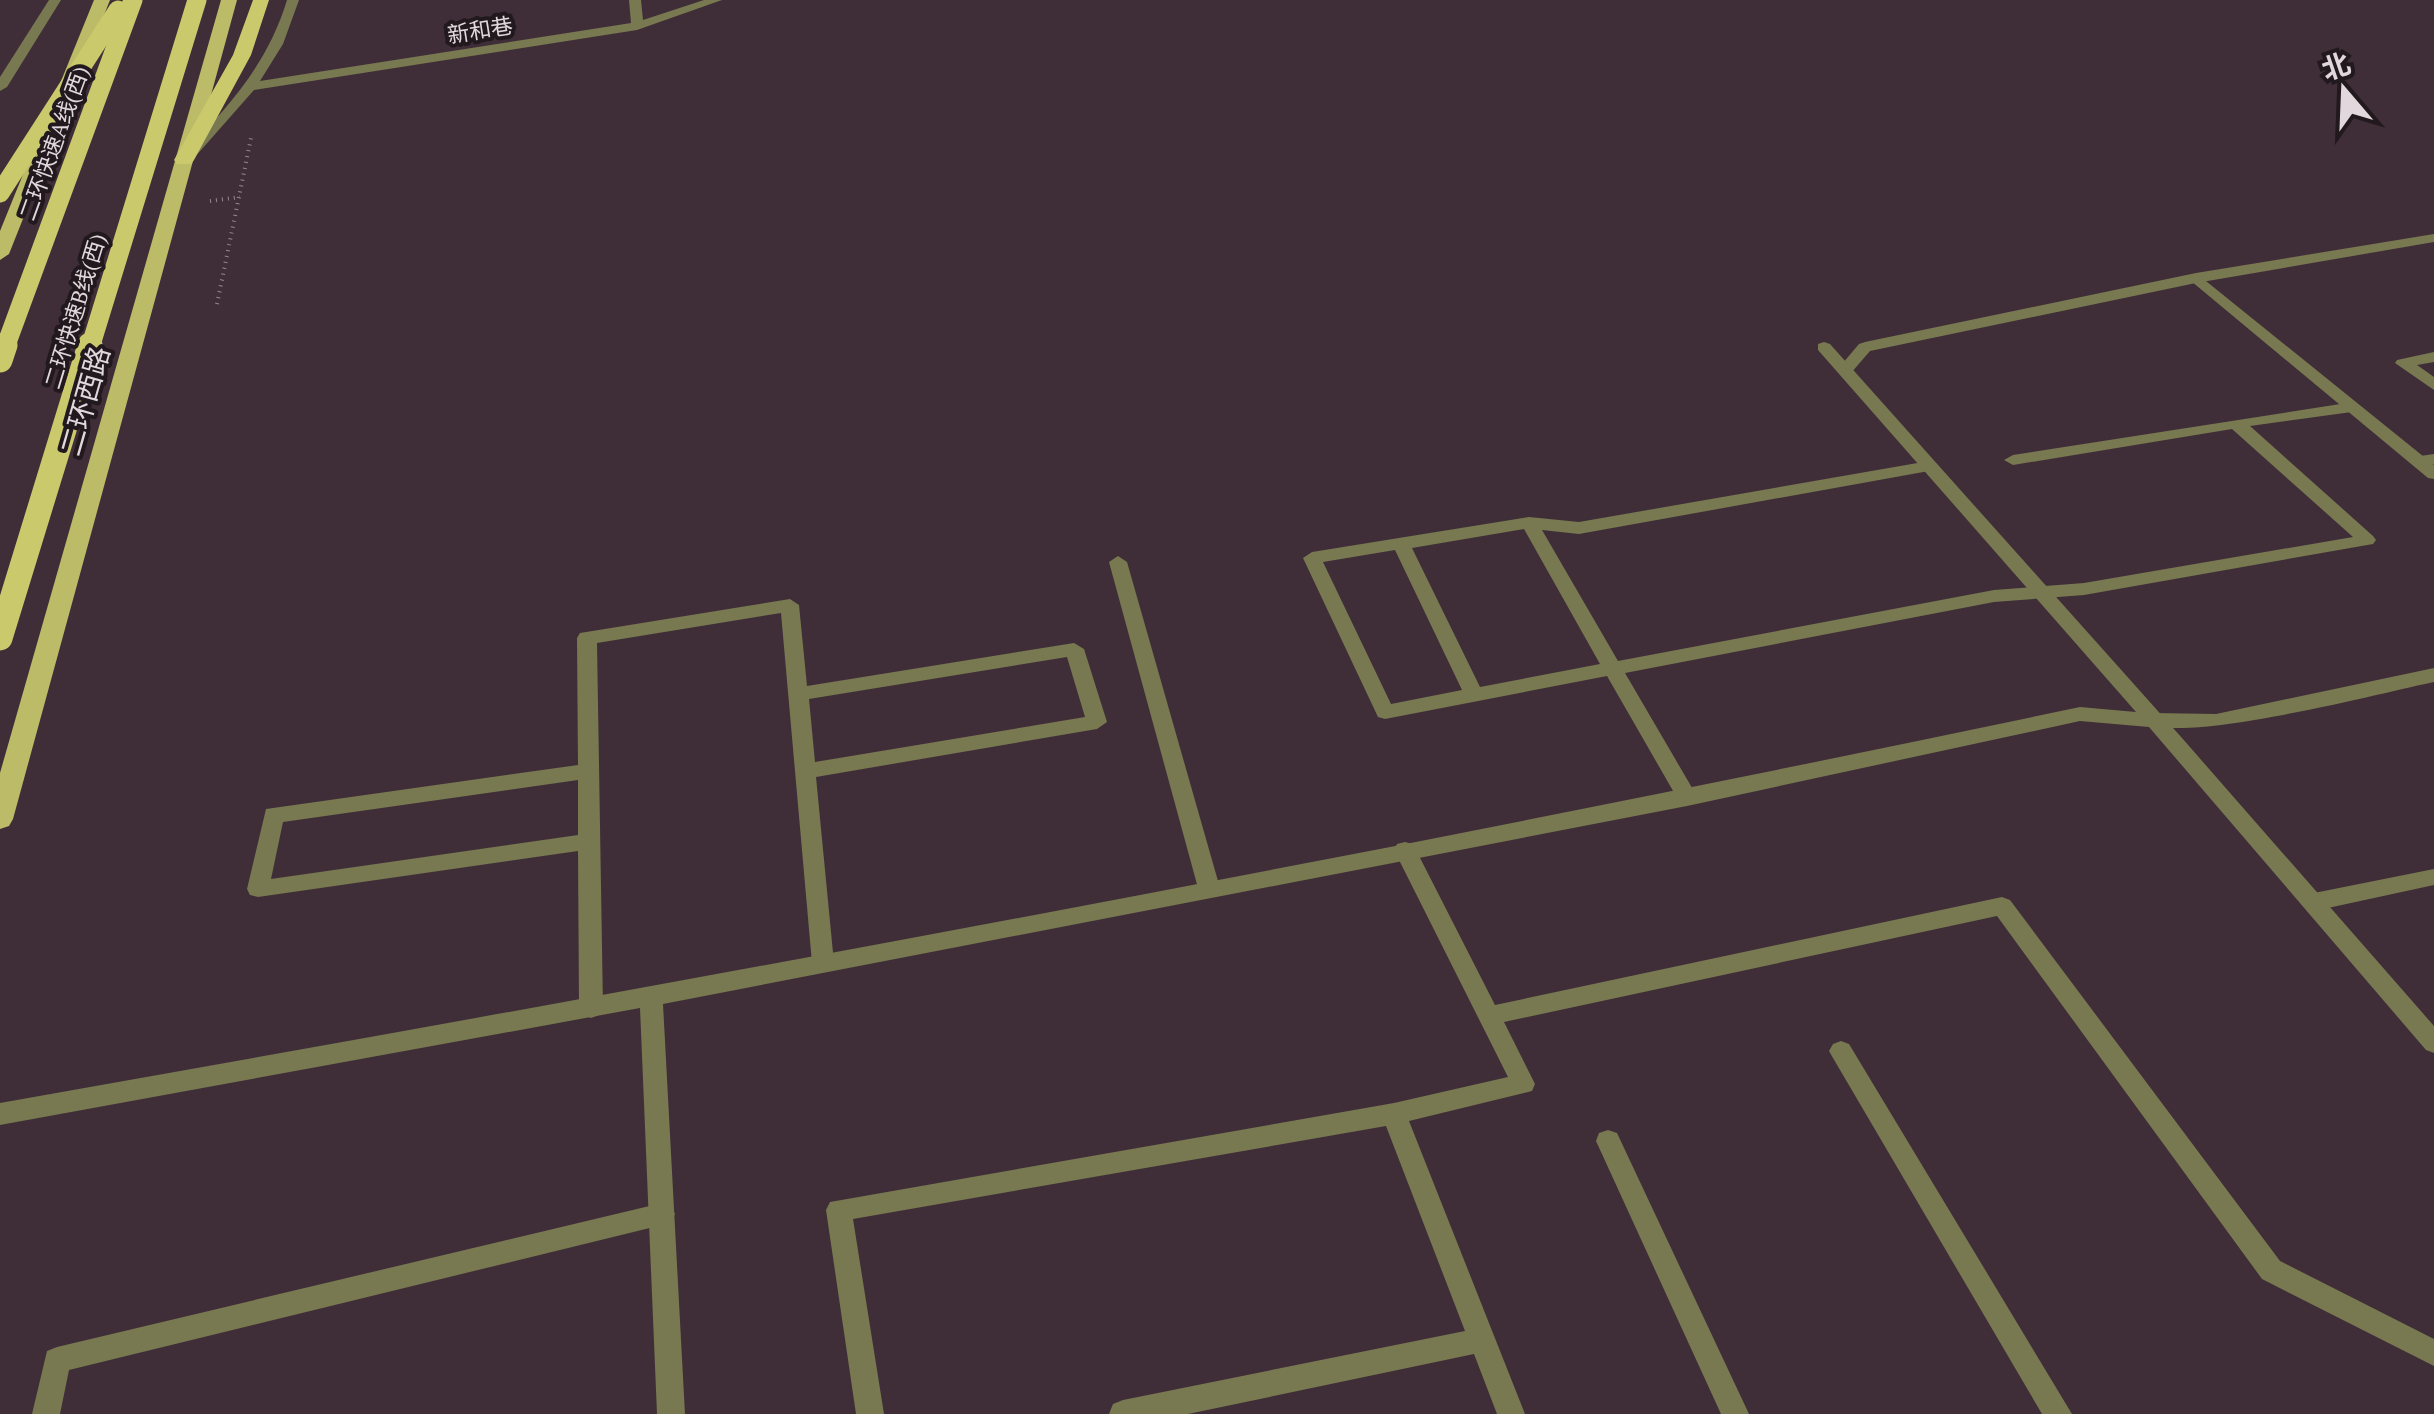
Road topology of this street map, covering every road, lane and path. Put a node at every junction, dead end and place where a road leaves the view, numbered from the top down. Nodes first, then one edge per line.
1 (55, 0) edge
2 (102, 0) edge
3 (124, 0) edge
4 (133, 0) edge
5 (197, 0) edge
6 (229, 0) edge
7 (293, 0) edge
8 (635, 0) edge
9 (716, 0) edge
10 (260, 6) edge
11 (637, 26) junction
12 (0, 87) edge
13 (248, 87) junction
14 (253, 132) dead end
15 (184, 160) junction
16 (0, 194) edge
17 (2434, 238) edge
18 (0, 254) edge
19 (2196, 278) junction
20 (217, 304) dead end
21 (1824, 347) dead end
22 (2434, 357) edge
23 (0, 360) edge
24 (1844, 370) junction
25 (2434, 385) edge
26 (2353, 407) junction
27 (2236, 423) junction
28 (2013, 460) dead end
29 (2426, 460) edge
30 (1929, 466) junction
31 (2434, 474) edge
32 (1528, 523) junction
33 (1401, 543) junction
34 (1118, 562) dead end
35 (2040, 590) junction
36 (0, 638) edge
37 (1611, 670) junction
38 (2434, 675) edge
39 (798, 694) junction
40 (1474, 696) junction
41 (2153, 720) junction
42 (589, 770) junction
43 (805, 771) junction
44 (1687, 798) junction
45 (0, 819) edge
46 (590, 841) junction
47 (1405, 850) junction
48 (2434, 877) edge
49 (1209, 888) junction
50 (2314, 902) junction
51 (822, 963) junction
52 (650, 997) junction
53 (592, 1008) junction
54 (1489, 1016) junction
55 (2434, 1044) edge
56 (1841, 1051) dead end
57 (0, 1114) edge
58 (1394, 1114) junction
59 (1608, 1142) dead end
60 (662, 1214) junction
61 (1482, 1340) junction
62 (2434, 1354) edge
63 (46, 1414) edge
64 (671, 1414) edge
65 (870, 1414) edge
66 (1123, 1414) edge
67 (1511, 1414) edge
68 (1736, 1414) edge
69 (2058, 1414) edge

1 - 12 street
2 - 18 main road
3 - 16 highway, bridge
4 - 23 highway, 二环快速A线(西), bridge
5 - 36 highway, 二环快速B线(西), bridge
6 - 15 main road, 二环西路
7 - 13 street
8 - 11 street
9 - 11 street, 新和巷
10 - 15 highway
11 - 13 street, 新和巷
13 - 15 street
14 - 20 path
15 - 45 main road, 二环西路
17 - 19 street
19 - 24 street
19 - 26 street
21 - 24 street
22 - 25 street
24 - 30 street
26 - 27 street
26 - 29 street
27 - 28 street
27 - 35 street
29 - 31 street
30 - 32 street
30 - 35 street
32 - 33 street
32 - 37 street
33 - 40 street
33 - 40 street
34 - 49 street
35 - 37 street
35 - 41 street
37 - 40 street
37 - 44 street
38 - 41 street
39 - 42 street
39 - 43 street
39 - 43 street
41 - 44 street
41 - 50 street
42 - 46 street
42 - 46 street
43 - 51 street
44 - 47 street
46 - 53 street
47 - 49 street
47 - 54 street
48 - 50 street
49 - 51 street
50 - 55 street
51 - 52 street
52 - 53 street
52 - 60 street
53 - 57 street
54 - 58 street
54 - 62 street
56 - 69 street
58 - 61 street
58 - 65 street
59 - 68 street
60 - 63 street
60 - 64 street
61 - 66 street
61 - 67 street

